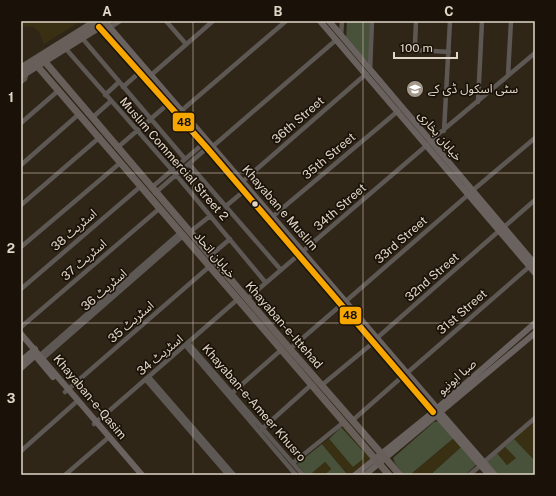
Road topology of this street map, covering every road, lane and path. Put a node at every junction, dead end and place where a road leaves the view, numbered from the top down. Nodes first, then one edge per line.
1 (120, 21) edge
2 (166, 21) edge
3 (213, 21) edge
4 (286, 21) edge
5 (320, 21) edge
6 (329, 21) edge
7 (342, 21) edge
8 (372, 21) edge
9 (416, 21) edge
10 (450, 21) edge
11 (482, 21) edge
12 (511, 21) edge
13 (104, 25) edge
14 (341, 35) junction
15 (82, 38) junction
16 (336, 40) junction
17 (186, 44) junction
18 (66, 49) junction
19 (449, 52) junction
20 (535, 53) edge
21 (353, 54) junction
22 (42, 59) junction
23 (35, 63) junction
24 (23, 72) edge
25 (140, 72) junction
26 (368, 73) junction
27 (508, 75) junction
28 (150, 76) junction
29 (21, 82) edge
30 (119, 82) junction
31 (123, 87) junction
32 (59, 90) junction
33 (105, 95) junction
34 (111, 101) junction
35 (478, 102) junction
36 (168, 104) junction
37 (181, 111) junction
38 (398, 111) junction
39 (79, 114) junction
40 (92, 118) junction
41 (150, 119) junction
42 (187, 122) junction
43 (21, 123) edge
44 (415, 127) junction
45 (137, 130) junction
46 (444, 131) junction
47 (102, 135) junction
48 (535, 138) edge
49 (429, 143) junction
50 (207, 146) junction
51 (117, 148) junction
52 (185, 159) junction
53 (120, 163) junction
54 (189, 164) junction
55 (223, 164) junction
56 (21, 165) edge
57 (172, 170) junction
58 (176, 175) junction
59 (242, 182) junction
60 (141, 186) junction
61 (244, 191) junction
62 (151, 192) junction
63 (470, 193) junction
64 (535, 200) edge
65 (21, 205) edge
66 (258, 205) junction
67 (226, 206) junction
68 (160, 208) junction
69 (210, 216) junction
70 (272, 217) junction
71 (502, 228) junction
72 (185, 233) junction
73 (230, 240) junction
74 (21, 247) edge
75 (301, 253) junction
76 (210, 256) junction
77 (533, 264) edge
78 (210, 266) junction
79 (281, 270) junction
80 (535, 272) edge
81 (266, 283) junction
82 (21, 289) edge
83 (238, 299) junction
84 (248, 299) junction
85 (343, 303) junction
86 (535, 323) edge
87 (21, 327) edge
88 (535, 333) edge
89 (21, 334) edge
90 (21, 339) edge
91 (376, 340) junction
92 (188, 345) junction
93 (290, 349) junction
94 (281, 350) junction
95 (37, 355) junction
96 (21, 361) edge
97 (21, 368) edge
98 (405, 374) junction
99 (147, 379) junction
100 (311, 385) junction
101 (322, 385) junction
102 (67, 390) junction
103 (230, 394) junction
104 (75, 403) junction
105 (243, 410) junction
106 (437, 412) junction
107 (535, 418) edge
108 (353, 420) junction
109 (344, 422) junction
110 (95, 423) junction
111 (262, 429) junction
112 (108, 438) junction
113 (21, 450) edge
114 (384, 455) junction
115 (377, 461) junction
116 (293, 463) junction
117 (482, 464) junction
118 (138, 474) edge
119 (65, 475) edge
120 (228, 475) edge
121 (234, 475) edge
122 (296, 475) edge
123 (303, 475) edge
124 (355, 475) edge
125 (365, 475) edge
126 (389, 475) edge
127 (400, 475) edge
128 (469, 475) edge
129 (489, 475) edge
130 (495, 475) edge

1 - 13 street
2 - 17 street
3 - 17 street
4 - 37 street
5 - 16 street, خیابان بخاری
6 - 14 street, خیابان بخاری
7 - 14 street
8 - 26 street
9 - 19 street
10 - 19 street
11 - 35 street
12 - 27 street
13 - 15 main road
13 - 22 main road
13 - 25 street, Khayaban e Muslim
13 - 28 street, Khayaban e Muslim
14 - 21 street, خیابان بخاری
15 - 18 main road
15 - 30 street
16 - 21 street, خیابان بخاری
16 - 50 street
17 - 28 street
18 - 22 main road
18 - 33 street, Muslim Commercial Street 2
19 - 46 street
20 - 27 street, 34th Street
21 - 26 street, خیابان بخاری
22 - 23 main road
22 - 40 main road, خیابان اتحاد
23 - 24 main road
23 - 32 main road, خیابان اتحاد
24 - 29 street
25 - 31 street
25 - 36 street, Khayaban e Muslim
26 - 38 street, خیابان بخاری
26 - 44 street, خیابان بخاری
26 - 59 street, 36th Street
27 - 35 street, 34th Street
28 - 37 street, Khayaban e Muslim
30 - 31 street
30 - 33 street
31 - 41 street
32 - 39 main road, خیابان اتحاد
32 - 43 street
33 - 34 street, Muslim Commercial Street 2
34 - 40 street
34 - 45 street, Muslim Commercial Street 2
35 - 46 street, 34th Street
36 - 41 street
36 - 42 street, Khayaban e Muslim
37 - 42 street, Khayaban e Muslim
38 - 44 street, خیابان بخاری
38 - 70 street, 35th Street
39 - 47 main road, خیابان اتحاد
39 - 56 street
40 - 47 main road, خیابان اتحاد
41 - 45 street
41 - 52 street
42 - 50 street, Khayaban e Muslim
42 - 50 street, Khayaban e Muslim
44 - 49 street, خیابان بخاری
45 - 51 street
45 - 57 street, Muslim Commercial Street 2
46 - 49 street, 34th Street
47 - 51 main road, خیابان اتحاد
47 - 53 main road, خیابان اتحاد
47 - 65 street
48 - 63 street, 33rd Street
49 - 63 street, خیابان بخاری
49 - 75 street, 34th Street
50 - 52 street
50 - 54 street
50 - 55 street, Khayaban e Muslim
51 - 62 main road, خیابان اتحاد
52 - 57 street
53 - 60 main road, خیابان اتحاد
53 - 74 street
54 - 58 street
54 - 67 street
55 - 59 street, Khayaban e Muslim
55 - 61 street, Khayaban e Muslim
57 - 58 street, Muslim Commercial Street 2
57 - 62 street
58 - 62 street
58 - 69 street, Muslim Commercial Street 2
59 - 66 street, Khayaban e Muslim
60 - 62 main road, خیابان اتحاد
60 - 82 street, اسٹریٹ 38
61 - 66 street, Khayaban e Muslim
61 - 67 street
62 - 68 main road, خیابان اتحاد
62 - 72 main road, Khayaban-e-Ittehad
63 - 71 street, خیابان بخاری
63 - 85 street, 33rd Street
64 - 71 street, 32nd Street
66 - 70 street, Khayaban e Muslim
66 - 75 street, Khayaban e Muslim
67 - 79 street
68 - 72 main road, خیابان اتحاد
68 - 87 street, اسٹریٹ 37
69 - 72 street, اسٹریٹ 36
69 - 73 street, Muslim Commercial Street 2
70 - 75 street, Khayaban e Muslim
71 - 77 street, خیابان بخاری
71 - 91 street, 32nd Street
72 - 76 main road, Khayaban-e-Ittehad
72 - 78 main road, خیابان اتحاد
72 - 95 street, اسٹریٹ 36
73 - 76 street
73 - 81 street, Muslim Commercial Street 2
75 - 79 street, 34th Street
75 - 85 street, Khayaban e Muslim
76 - 84 main road, Khayaban-e-Ittehad
77 - 80 street, خیابان بخاری
77 - 98 street, 31st Street
78 - 83 main road, خیابان اتحاد
78 - 102 street, اسٹریٹ 35
79 - 81 street, 34th Street
81 - 84 street, 34th Street
83 - 92 street, اسٹریٹ 34
83 - 94 main road, خیابان اتحاد
84 - 93 main road, Khayaban-e-Ittehad
85 - 91 street, Khayaban e Muslim
85 - 93 street, 33rd Street
86 - 106 street, صبا ایونیو
88 - 106 street, صبا ایونیو
89 - 95 street, Khayaban-e-Qasim
90 - 95 street, Khayaban-e-Qasim
91 - 98 street, Khayaban e Muslim
91 - 101 street, 32nd Street
92 - 99 street, اسٹریٹ 34
92 - 103 street, Khayaban-e-Ameer Khusro
93 - 101 main road, Khayaban-e-Ittehad
94 - 100 main road, خیابان اتحاد
94 - 103 street
95 - 96 street, اسٹریٹ 36
95 - 97 street, اسٹریٹ 36
95 - 102 street, Khayaban-e-Qasim
98 - 106 street, Khayaban e Muslim
98 - 108 street, 31st Street
99 - 110 street, اسٹریٹ 34
99 - 120 street
99 - 121 street
100 - 109 main road, خیابان اتحاد
100 - 111 street
101 - 108 main road, Khayaban-e-Ittehad
102 - 104 street, Khayaban-e-Qasim
102 - 110 street, Khayaban-e-Qasim
103 - 105 street, Khayaban-e-Ameer Khusro
104 - 110 street, Khayaban-e-Qasim
104 - 113 street
105 - 111 street, Khayaban-e-Ameer Khusro
105 - 122 street, Khayaban-e-Ameer Khusro
106 - 114 street, صبا ایونیو
106 - 117 street, Khayaban e Muslim
107 - 117 street
108 - 114 main road, Khayaban-e-Ittehad
109 - 115 main road, خیابان اتحاد
109 - 116 street
110 - 112 street, Khayaban-e-Qasim
111 - 116 street, Khayaban-e-Ameer Khusro
112 - 118 street, Khayaban-e-Qasim
112 - 119 street
114 - 115 street, صبا ایونیو
114 - 127 main road
115 - 124 street, صبا ایونیو
115 - 125 street, صبا ایونیو
115 - 126 main road
116 - 123 street, Khayaban-e-Ameer Khusro
117 - 128 street
117 - 129 street, Khayaban e Muslim
117 - 130 street, Khayaban e Muslim

